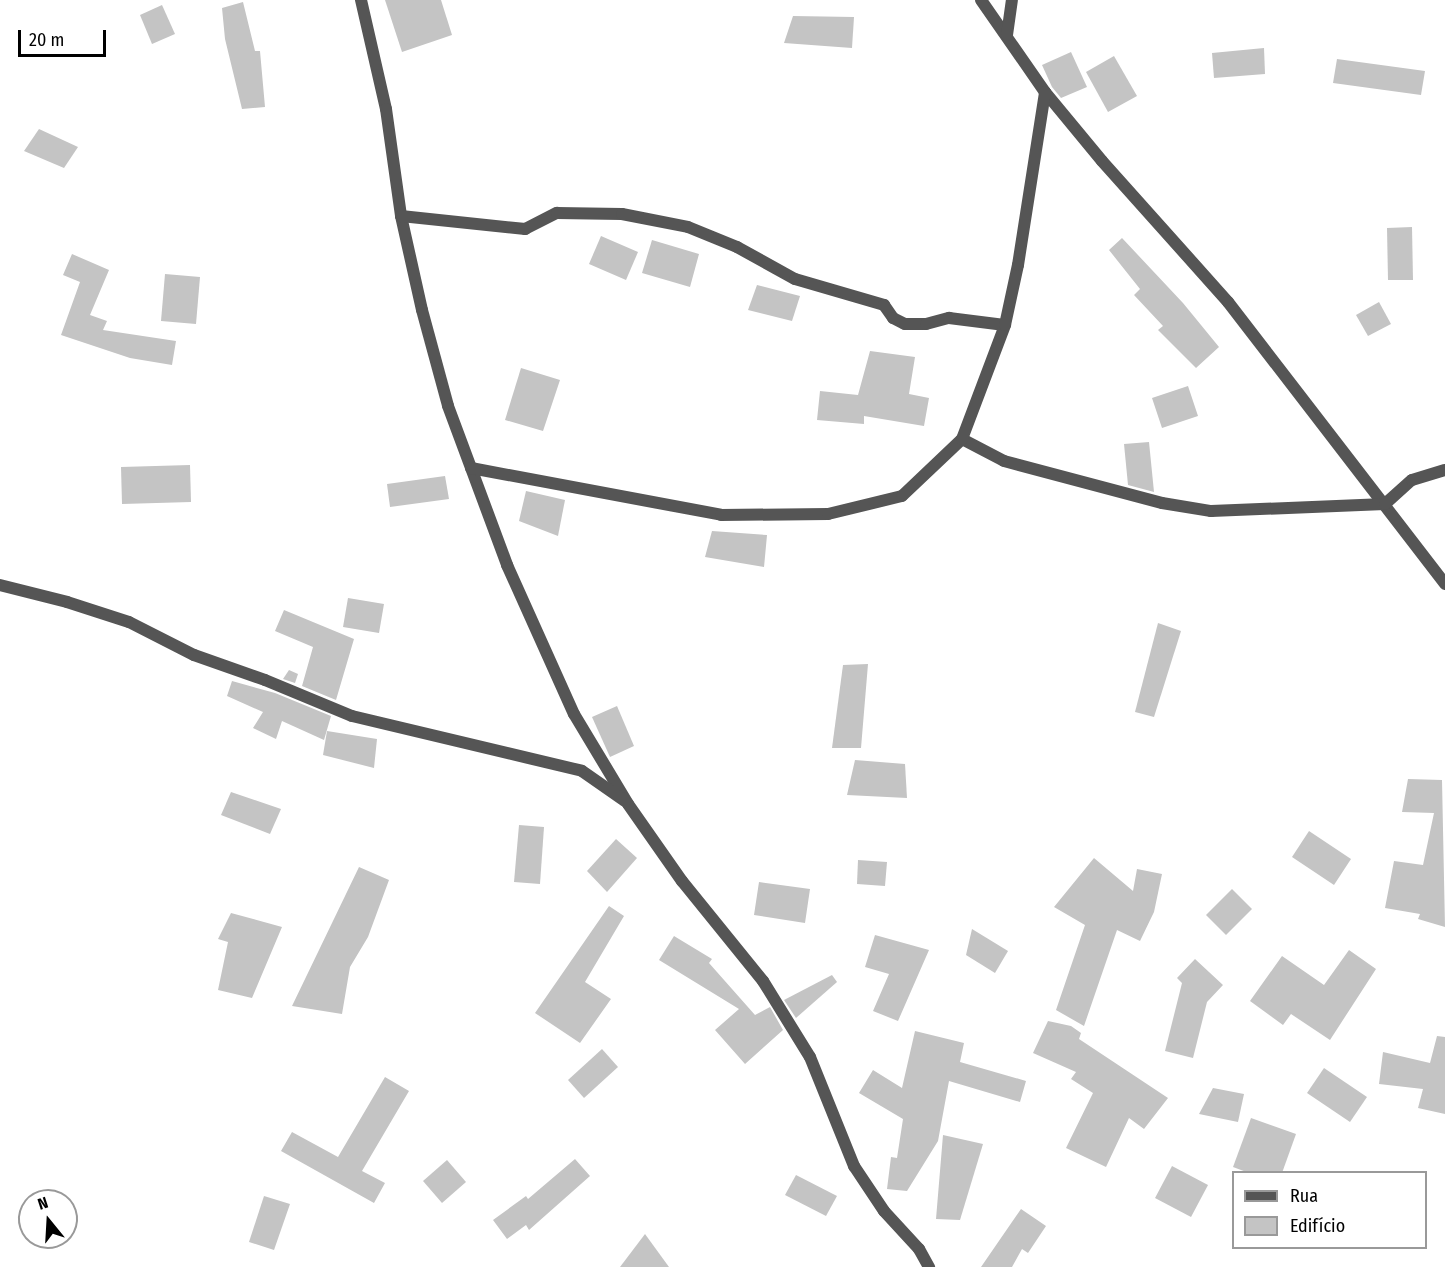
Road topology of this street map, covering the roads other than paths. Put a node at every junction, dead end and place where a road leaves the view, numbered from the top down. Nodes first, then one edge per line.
1 (361, 0) edge
2 (981, 0) edge
3 (1012, 0) edge
4 (1007, 35) junction
5 (1045, 92) junction
6 (401, 216) junction
7 (1005, 325) junction
8 (962, 439) junction
9 (471, 468) junction
10 (1445, 470) edge
11 (1385, 504) junction
12 (1445, 584) edge
13 (0, 585) edge
14 (628, 804) junction
15 (929, 1267) edge

1 - 6 street
2 - 4 street
3 - 4 street
4 - 5 street
5 - 7 street
5 - 11 street
6 - 7 street
6 - 9 street
7 - 8 street
8 - 9 street
8 - 11 street
9 - 14 street
10 - 11 street
11 - 12 street
13 - 14 street
14 - 15 street

